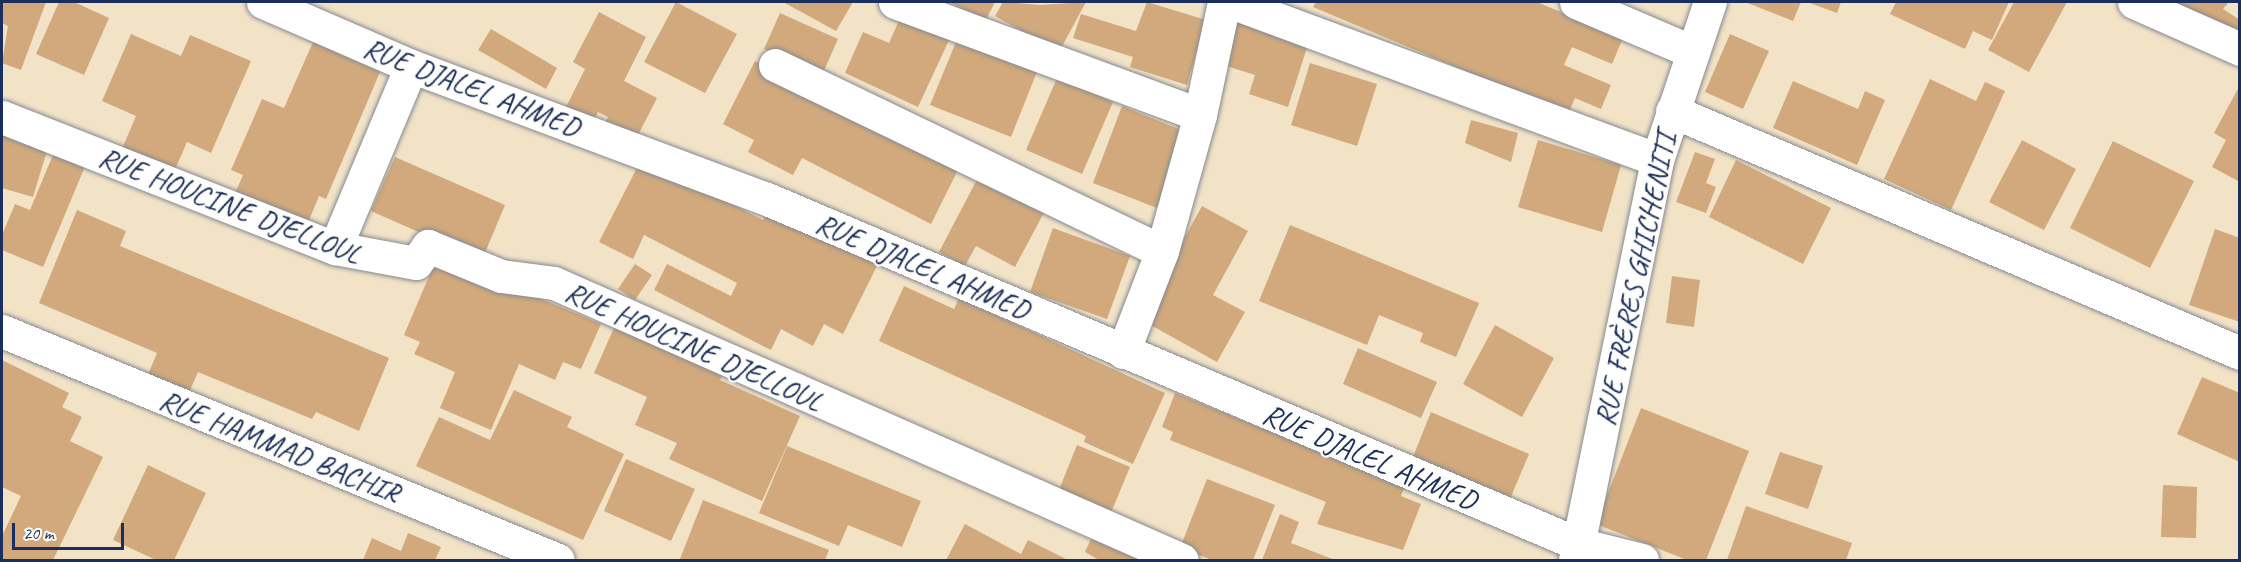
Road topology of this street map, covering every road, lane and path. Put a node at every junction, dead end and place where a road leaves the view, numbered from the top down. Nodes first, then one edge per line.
1 (263, 2) edge
2 (895, 2) edge
3 (1224, 2) edge
4 (1231, 2) edge
5 (1575, 2) edge
6 (1710, 2) edge
7 (2134, 2) edge
8 (2240, 49) edge
9 (1693, 52) junction
10 (775, 65) dead end
11 (411, 66) junction
12 (1672, 111) junction
13 (1200, 115) junction
14 (2, 117) edge
15 (1657, 160) junction
16 (335, 248) junction
17 (1162, 251) junction
18 (2, 331) edge
19 (1123, 352) junction
20 (2240, 353) edge
21 (1576, 552) edge
22 (558, 561) edge
23 (1182, 561) edge
24 (1642, 561) edge

1 - 11 street, RUE DJALEL AHMED
2 - 13 street
3 - 13 street
4 - 15 street
5 - 9 street
6 - 9 street, RUE FRÈRES GHICHENITI
7 - 8 street
9 - 12 street, RUE FRÈRES GHICHENITI
10 - 17 street
11 - 16 street
11 - 19 street, RUE DJALEL AHMED
12 - 15 street, RUE FRÈRES GHICHENITI
12 - 20 street
13 - 17 street
14 - 16 street, RUE HOUCINE DJELLOUL
15 - 21 street, RUE FRÈRES GHICHENITI
16 - 23 street, RUE HOUCINE DJELLOUL
17 - 19 street
18 - 22 street, RUE HAMMAD BACHIR
19 - 21 street, RUE DJALEL AHMED
21 - 24 street, RUE DJALEL AHMED

